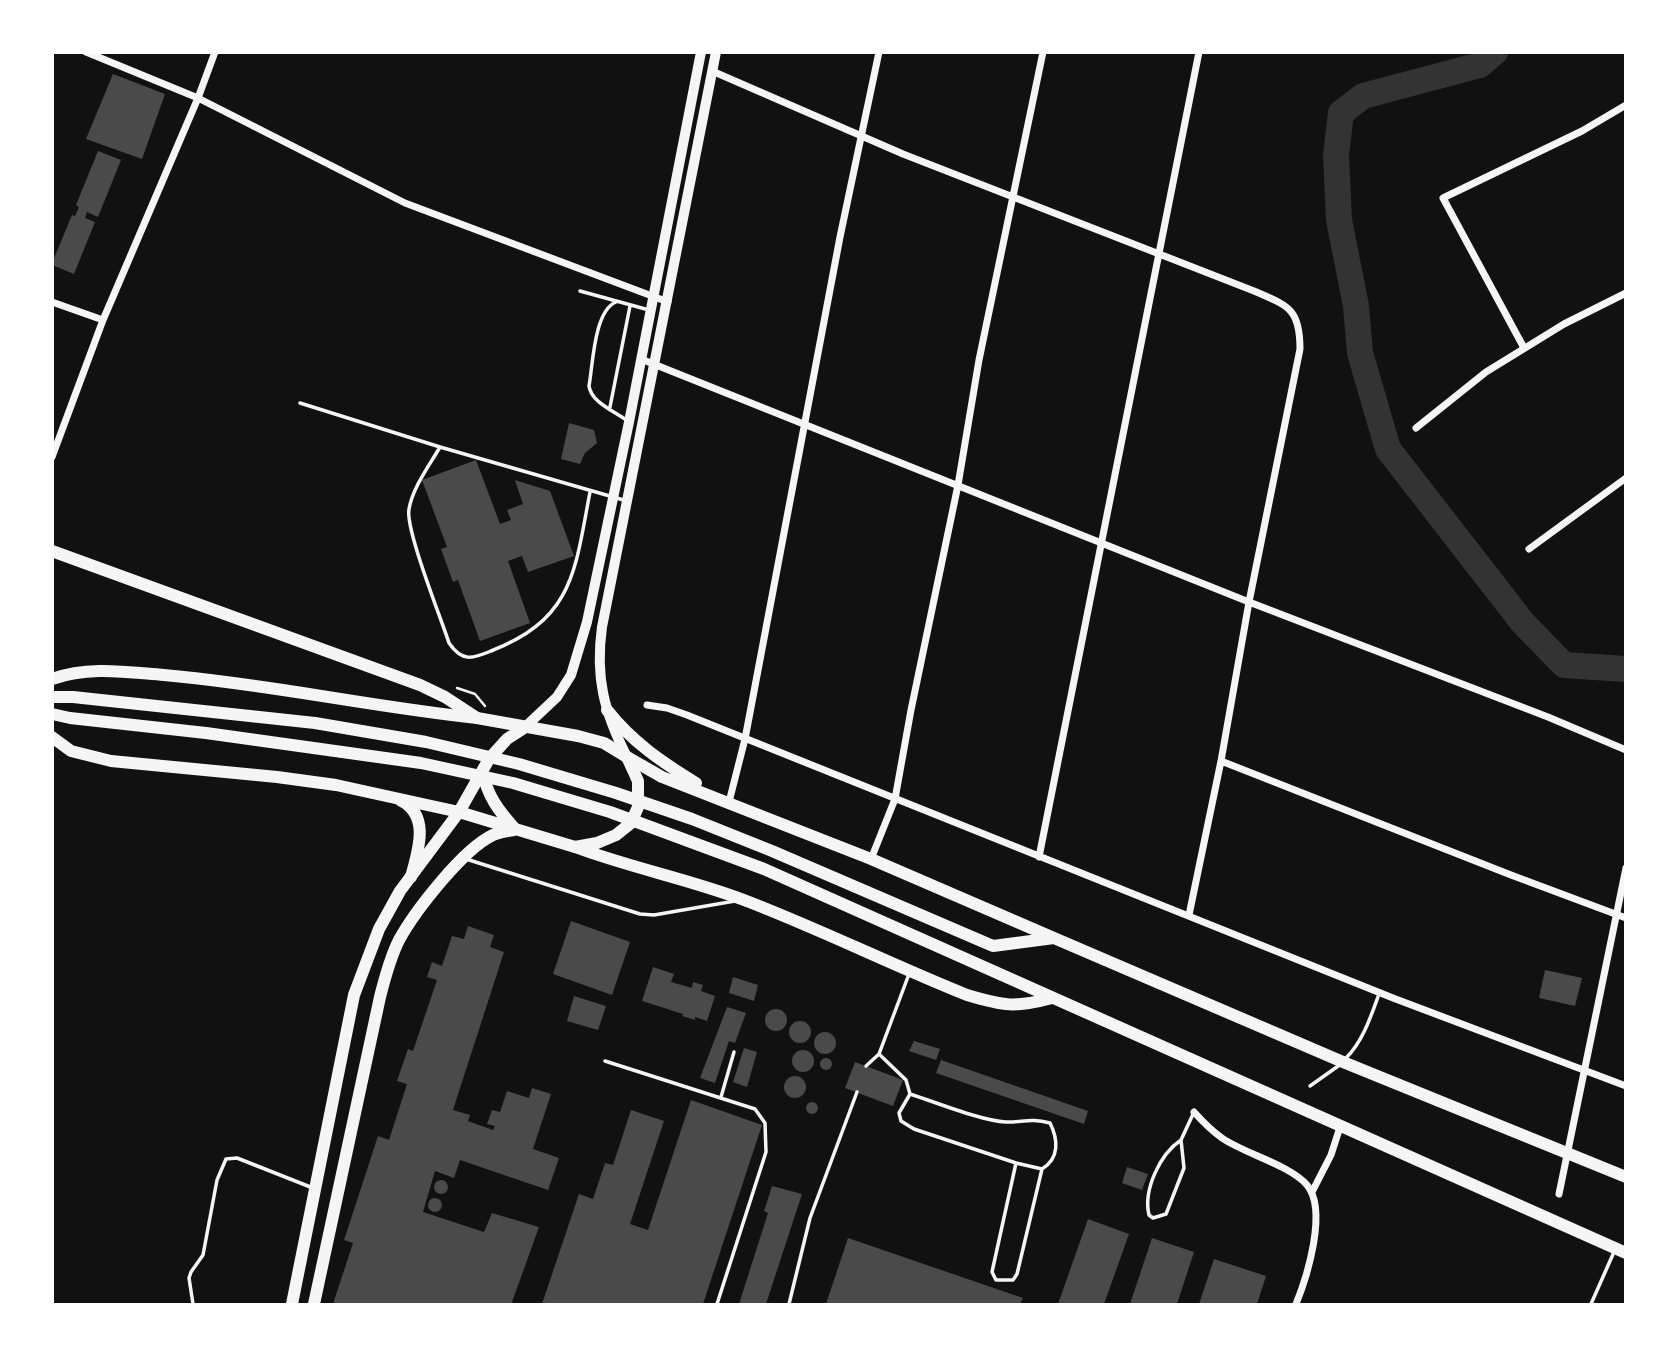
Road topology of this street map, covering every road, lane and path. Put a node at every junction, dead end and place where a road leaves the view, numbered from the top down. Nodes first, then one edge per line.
1 (86, 52) edge
2 (215, 52) edge
3 (701, 52) edge
4 (716, 52) edge
5 (879, 52) edge
6 (1043, 52) edge
7 (1199, 52) edge
8 (712, 71) junction
9 (198, 98) junction
10 (1626, 105) edge
11 (863, 135) junction
12 (1014, 196) junction
13 (1158, 253) junction
14 (580, 292) dead end
15 (1626, 293) edge
16 (654, 297) junction
17 (52, 302) edge
18 (616, 302) junction
19 (668, 302) junction
20 (630, 306) junction
21 (651, 311) junction
22 (103, 320) junction
23 (1524, 348) junction
24 (642, 359) junction
25 (656, 364) junction
26 (300, 403) dead end
27 (610, 408) junction
28 (629, 422) junction
29 (806, 426) junction
30 (1416, 428) dead end
31 (440, 447) junction
32 (52, 457) edge
33 (1626, 478) edge
34 (958, 485) junction
35 (590, 492) junction
36 (613, 497) junction
37 (629, 501) junction
38 (1102, 544) junction
39 (1529, 549) dead end
40 (52, 551) edge
41 (1249, 603) junction
42 (52, 679) edge
43 (52, 698) edge
44 (647, 705) dead end
45 (607, 710) junction
46 (52, 713) edge
47 (477, 718) junction
48 (524, 728) junction
49 (52, 737) edge
50 (745, 739) junction
51 (1626, 750) edge
52 (626, 757) junction
53 (1221, 761) junction
54 (483, 772) junction
55 (394, 797) junction
56 (895, 799) junction
57 (726, 801) junction
58 (459, 812) junction
59 (516, 829) junction
60 (575, 847) junction
61 (1039, 857) junction
62 (464, 859) junction
63 (871, 859) junction
64 (1626, 868) edge
65 (411, 877) junction
66 (744, 900) junction
67 (1616, 914) junction
68 (1189, 915) junction
69 (1626, 918) edge
70 (1054, 938) junction
71 (910, 972) junction
72 (1379, 992) junction
73 (1052, 998) junction
74 (734, 1052) dead end
75 (879, 1054) junction
76 (605, 1062) dead end
77 (1343, 1062) junction
78 (866, 1066) dead end
79 (1583, 1070) junction
80 (1310, 1086) dead end
81 (1626, 1086) edge
82 (857, 1093) dead end
83 (910, 1094) junction
84 (721, 1097) junction
85 (1194, 1112) joint
86 (1340, 1127) junction
87 (1181, 1140) junction
88 (1567, 1153) junction
89 (1016, 1163) junction
90 (1042, 1169) junction
91 (1626, 1177) edge
92 (315, 1188) junction
93 (1312, 1192) junction
94 (1559, 1194) dead end
95 (1621, 1251) edge
96 (193, 1304) edge
97 (292, 1304) edge
98 (314, 1304) edge
99 (717, 1304) edge
100 (789, 1304) edge
101 (1296, 1304) edge
102 (1591, 1304) edge

1 - 9 street
2 - 9 street
3 - 16 main road
4 - 8 main road
5 - 11 street
6 - 12 street
7 - 13 street
8 - 11 street
8 - 19 main road
9 - 16 street
9 - 22 street
10 - 23 street
11 - 12 street
11 - 29 street
12 - 13 street
12 - 34 street
13 - 38 street
13 - 41 street
14 - 18 lane
15 - 23 street
16 - 19 street
16 - 21 main road
17 - 22 street
18 - 20 lane
18 - 27 lane
19 - 25 main road
20 - 21 lane
20 - 27 lane
21 - 24 main road
22 - 32 street
23 - 30 street
24 - 25 street
24 - 28 main road
25 - 29 street
25 - 37 main road
26 - 31 lane
27 - 28 lane
28 - 36 main road
29 - 34 street
29 - 50 street
31 - 35 lane
31 - 35 lane
33 - 39 street
34 - 38 street
34 - 56 street
35 - 36 lane
36 - 37 lane
36 - 48 main road
37 - 45 main road
38 - 41 street
38 - 61 street
40 - 47 main road
41 - 51 street
41 - 53 street
42 - 47 main road
43 - 70 main road
44 - 50 street
45 - 52 main road
45 - 57 main road
46 - 73 main road
47 - 48 main road
48 - 52 main road
48 - 54 main road
49 - 55 main road
50 - 56 street
50 - 57 street
52 - 57 main road
52 - 60 main road
53 - 67 street
53 - 68 street
54 - 58 main road
54 - 59 main road
55 - 58 main road
55 - 65 main road
56 - 61 street
56 - 63 street
57 - 63 main road
58 - 59 main road
58 - 65 main road
59 - 60 main road
59 - 62 main road
60 - 66 main road
61 - 68 street
62 - 66 lane
62 - 98 main road
63 - 70 main road
64 - 67 street
65 - 92 main road
66 - 71 main road
67 - 69 street
67 - 79 street
68 - 72 street
70 - 77 main road
71 - 73 main road
71 - 75 lane
72 - 77 lane
72 - 79 street
73 - 86 main road
74 - 84 lane
75 - 78 lane
75 - 83 lane
76 - 84 lane
77 - 80 lane
77 - 88 main road
79 - 81 street
79 - 88 street
82 - 100 lane
83 - 89 lane
83 - 90 lane
84 - 99 lane
85 - 87 lane
85 - 93 street
86 - 93 street
86 - 95 main road
87 - 87 lane
88 - 91 main road
88 - 94 street
89 - 90 lane
89 - 90 lane
92 - 96 lane
92 - 97 main road
93 - 101 street
95 - 102 lane

